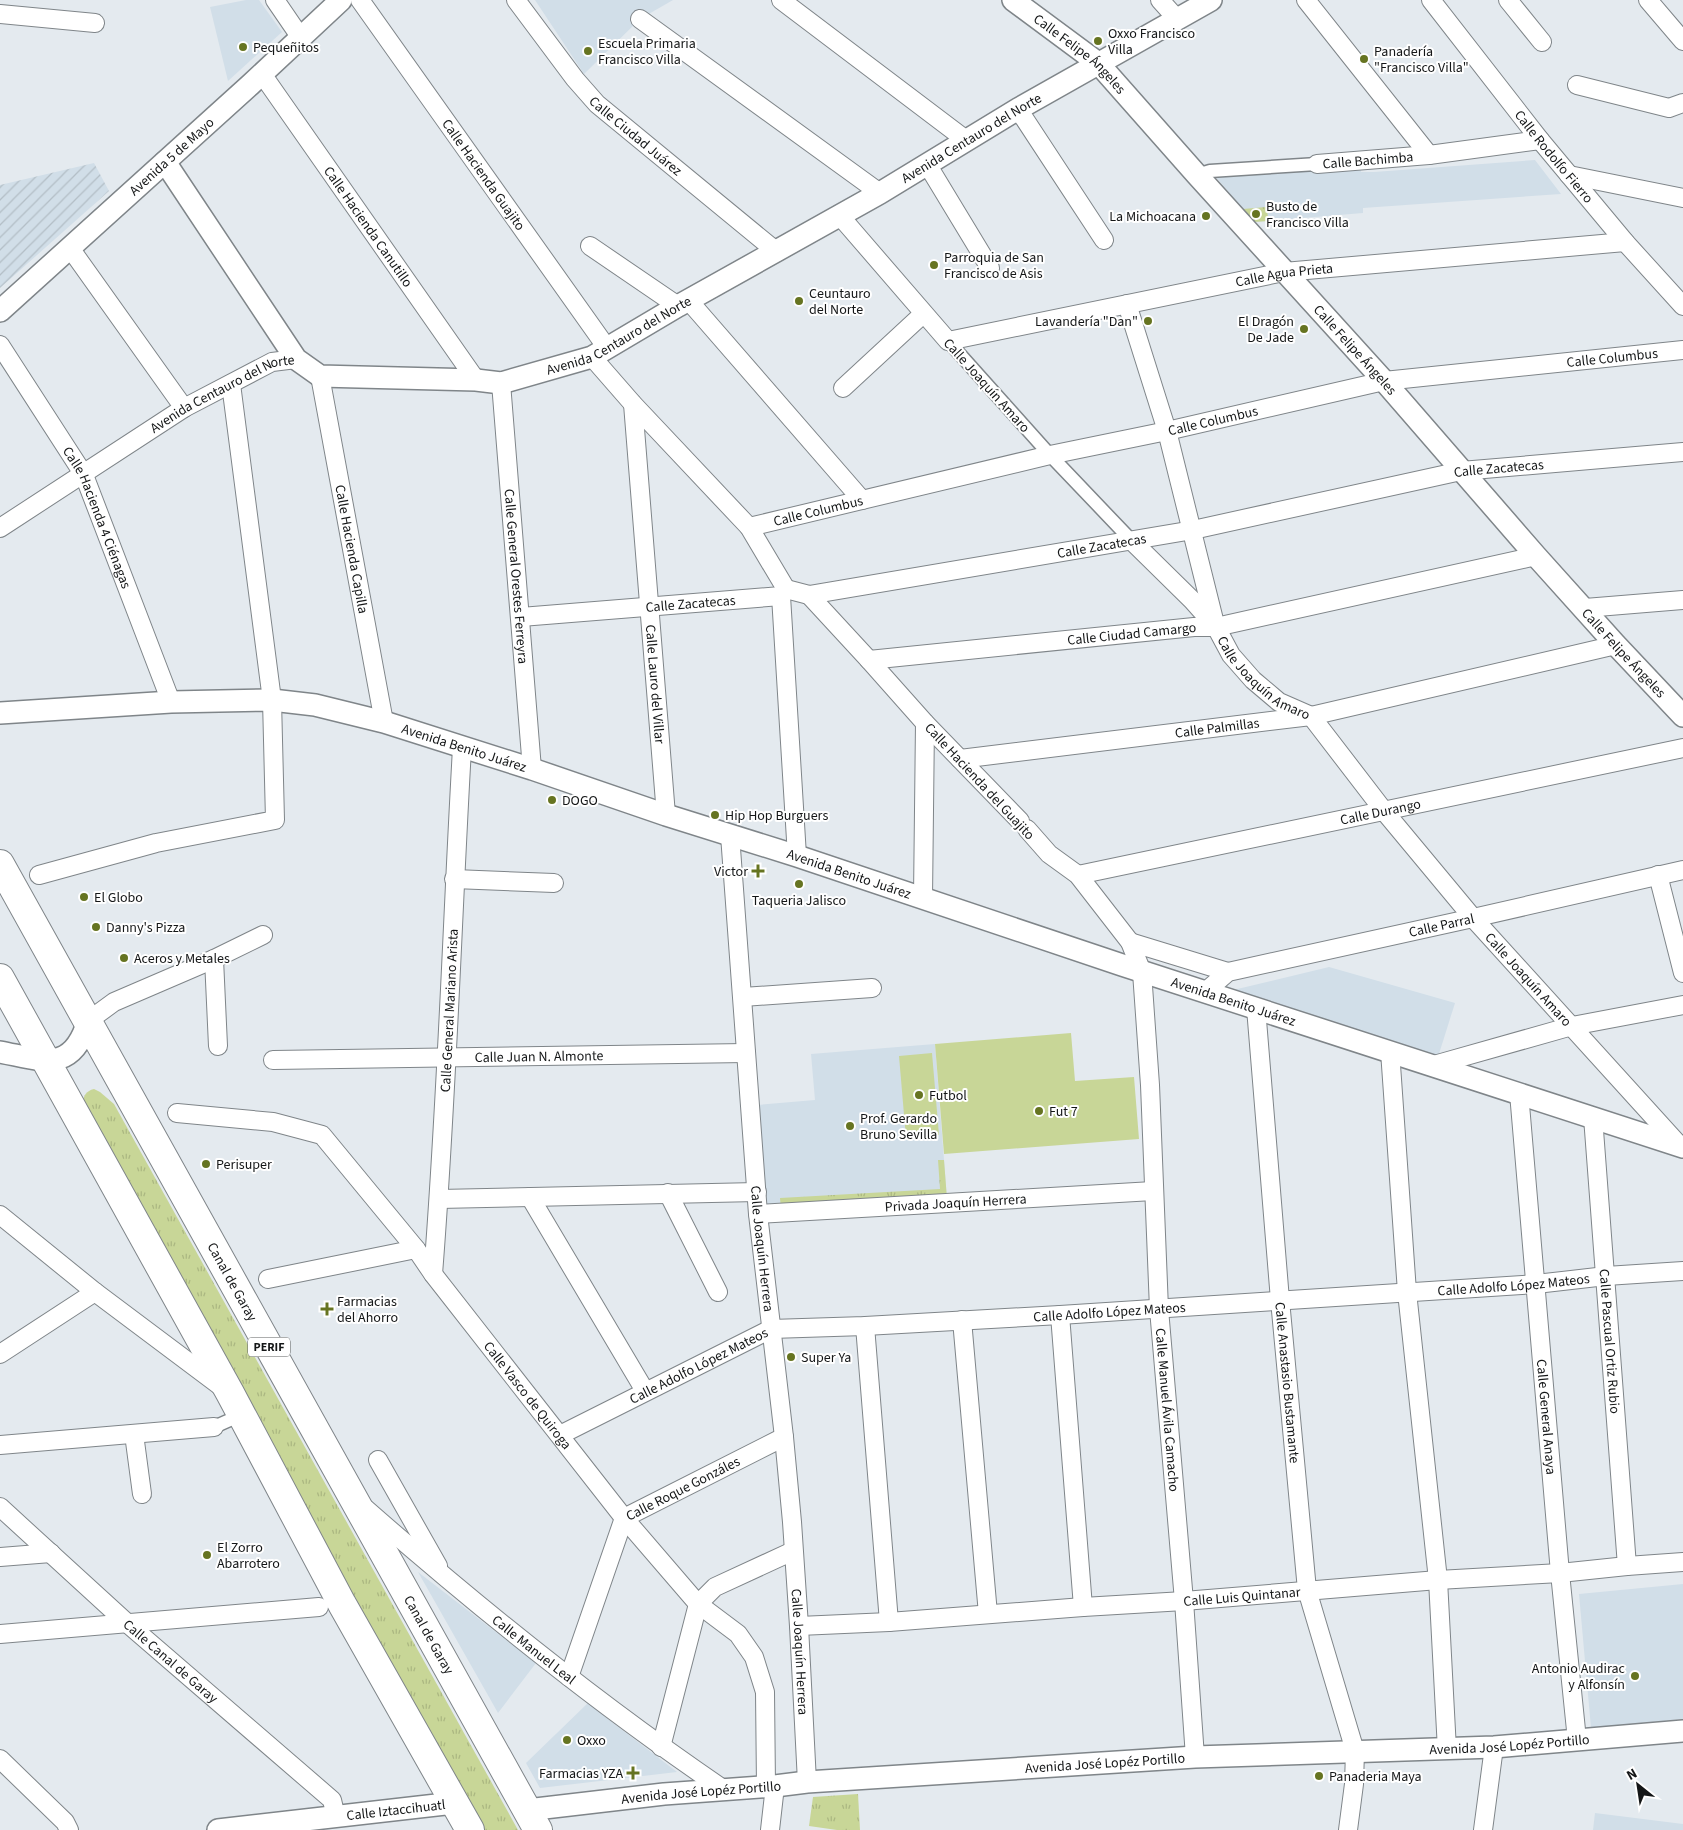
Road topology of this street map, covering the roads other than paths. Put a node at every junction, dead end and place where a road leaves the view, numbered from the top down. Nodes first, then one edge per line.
1 (275, 0) edge
2 (341, 0) edge
3 (360, 0) edge
4 (516, 0) edge
5 (781, 0) edge
6 (1013, 0) edge
7 (1160, 0) edge
8 (1211, 0) edge
9 (1306, 0) edge
10 (1431, 0) edge
11 (1508, 0) edge
12 (1648, 0) edge
13 (5, 10) edge
14 (640, 19) dead end
15 (1177, 19) junction
16 (95, 23) dead end
17 (301, 38) junction
18 (1683, 41) edge
19 (1542, 42) dead end
20 (1098, 63) junction
21 (262, 74) junction
22 (1577, 85) dead end
23 (1683, 103) edge
24 (1018, 109) junction
25 (966, 140) junction
26 (1540, 140) junction
27 (1429, 155) junction
28 (165, 162) junction
29 (927, 164) junction
30 (1316, 164) joint
31 (1197, 175) junction
32 (1569, 175) junction
33 (880, 193) junction
34 (1683, 198) edge
35 (840, 216) junction
36 (1104, 240) dead end
37 (1625, 242) junction
38 (590, 246) dead end
39 (70, 248) junction
40 (777, 252) junction
41 (990, 268) dead end
42 (1284, 272) junction
43 (684, 304) junction
44 (1127, 304) junction
45 (1683, 306) edge
46 (0, 311) edge
47 (923, 314) junction
48 (948, 341) junction
49 (0, 345) edge
50 (1683, 350) edge
51 (600, 352) junction
52 (296, 358) junction
53 (320, 376) junction
54 (476, 380) junction
55 (1384, 381) junction
56 (501, 383) junction
57 (231, 384) junction
58 (843, 388) dead end
59 (633, 404) junction
60 (184, 408) junction
61 (1167, 431) junction
62 (1683, 452) edge
63 (1050, 456) junction
64 (1460, 471) junction
65 (84, 475) junction
66 (862, 500) junction
67 (749, 527) junction
68 (0, 528) edge
69 (1193, 530) junction
70 (1132, 541) junction
71 (1536, 556) junction
72 (783, 592) junction
73 (808, 595) junction
74 (1683, 600) edge
75 (649, 607) junction
76 (1585, 608) junction
77 (521, 617) junction
78 (1216, 627) junction
79 (1616, 645) junction
80 (869, 660) junction
81 (272, 700) junction
82 (171, 702) junction
83 (0, 713) edge
84 (1311, 716) junction
85 (1683, 716) edge
86 (384, 722) junction
87 (925, 723) junction
88 (462, 748) junction
89 (1683, 748) edge
90 (960, 759) junction
91 (532, 769) junction
92 (1384, 810) junction
93 (666, 815) junction
94 (730, 835) junction
95 (797, 856) junction
96 (0, 864) edge
97 (1683, 870) edge
98 (38, 875) dead end
99 (1078, 875) junction
100 (1658, 875) junction
101 (454, 879) junction
102 (554, 883) dead end
103 (923, 898) junction
104 (0, 899) edge
105 (1473, 918) junction
106 (31, 919) junction
107 (262, 934) dead end
108 (1130, 942) junction
109 (214, 959) junction
110 (1142, 972) junction
111 (1228, 972) junction
112 (1683, 972) edge
113 (0, 978) edge
114 (872, 988) dead end
115 (1205, 992) junction
116 (742, 998) junction
117 (1683, 1005) edge
118 (1256, 1008) junction
119 (88, 1021) junction
120 (1572, 1026) junction
121 (218, 1046) dead end
122 (1390, 1051) junction
123 (0, 1052) edge
124 (746, 1053) junction
125 (447, 1058) junction
126 (273, 1060) dead end
127 (46, 1061) junction
128 (1434, 1065) junction
129 (1519, 1093) junction
130 (177, 1113) dead end
131 (1593, 1117) junction
132 (1681, 1146) edge
133 (1153, 1191) junction
134 (757, 1192) junction
135 (668, 1193) junction
136 (530, 1197) junction
137 (439, 1198) junction
138 (758, 1214) junction
139 (0, 1215) edge
140 (416, 1249) junction
141 (1683, 1271) edge
142 (433, 1274) junction
143 (1606, 1276) junction
144 (268, 1279) dead end
145 (1536, 1284) junction
146 (95, 1292) junction
147 (718, 1292) dead end
148 (1407, 1292) junction
149 (1280, 1300) junction
150 (1159, 1309) junction
151 (1060, 1315) junction
152 (962, 1320) junction
153 (865, 1326) junction
154 (772, 1329) junction
155 (0, 1354) edge
156 (645, 1392) junction
157 (235, 1404) junction
158 (214, 1427) joint
159 (134, 1434) junction
160 (560, 1434) junction
161 (784, 1437) junction
162 (0, 1445) edge
163 (378, 1460) dead end
164 (142, 1494) dead end
165 (353, 1498) junction
166 (0, 1507) edge
167 (624, 1518) junction
168 (794, 1551) junction
169 (51, 1553) junction
170 (0, 1557) edge
171 (1683, 1562) edge
172 (1627, 1566) junction
173 (1560, 1573) junction
174 (444, 1578) junction
175 (1438, 1580) junction
176 (1307, 1590) junction
177 (1184, 1601) junction
178 (698, 1604) junction
179 (331, 1606) junction
180 (1083, 1607) junction
181 (988, 1614) junction
182 (890, 1622) junction
183 (128, 1624) junction
184 (799, 1626) junction
185 (0, 1634) edge
186 (569, 1677) junction
187 (1683, 1731) edge
188 (1577, 1740) junction
189 (661, 1747) junction
190 (1494, 1747) junction
191 (1448, 1750) junction
192 (1354, 1751) junction
193 (1195, 1757) junction
194 (0, 1759) edge
195 (807, 1782) junction
196 (770, 1786) junction
197 (723, 1789) junction
198 (454, 1803) junction
199 (336, 1816) junction
200 (533, 1820) edge
201 (69, 1830) edge
202 (218, 1830) edge
203 (470, 1830) edge
204 (770, 1830) edge
205 (1348, 1830) edge
206 (1483, 1830) edge

1 - 17 street
2 - 17 street, Avenida 5 de Mayo
3 - 51 street, Calle Hacienda Guajito
4 - 40 street, Calle Ciudad Juárez
5 - 25 street
6 - 20 street, Calle Felipe Ángeles
7 - 15 street
8 - 15 street, Avenida Centauro del Norte
9 - 27 street
10 - 26 street, Calle Rodolfo Fierro
11 - 19 street
12 - 18 street
13 - 16 street
14 - 33 street
15 - 20 street, Avenida Centauro del Norte
17 - 21 street, Avenida 5 de Mayo
20 - 24 street, Avenida Centauro del Norte
20 - 31 street, Calle Felipe Ángeles
21 - 28 street, Avenida 5 de Mayo
21 - 54 street, Calle Hacienda Canutillo
22 - 23 street
24 - 25 street, Avenida Centauro del Norte
24 - 36 street
25 - 29 street, Avenida Centauro del Norte
26 - 27 street, Calle Bachimba
26 - 32 street, Calle Rodolfo Fierro
27 - 30 street, Calle Bachimba
28 - 39 street, Avenida 5 de Mayo
28 - 52 street
29 - 33 street, Avenida Centauro del Norte
29 - 41 street
30 - 31 street, Calle Bachimba
31 - 42 street, Calle Felipe Ángeles
32 - 34 street
32 - 37 street, Calle Rodolfo Fierro
33 - 35 street, Avenida Centauro del Norte
35 - 40 street, Avenida Centauro del Norte
35 - 47 street, Calle Joaquín Amaro
37 - 42 street, Calle Agua Prieta
37 - 45 street, Calle Rodolfo Fierro
38 - 43 street
39 - 46 street, Avenida 5 de Mayo
39 - 60 street
40 - 43 street, Avenida Centauro del Norte
42 - 44 street, Calle Agua Prieta
42 - 55 street, Calle Felipe Ángeles
43 - 51 street, Avenida Centauro del Norte
43 - 66 street
44 - 48 street, Calle Agua Prieta
44 - 61 street
47 - 48 street, Calle Joaquín Amaro
47 - 58 street
48 - 63 street, Calle Joaquín Amaro
49 - 65 street, Calle Hacienda 4 Ciénagas
50 - 55 street, Calle Columbus
51 - 56 street, Avenida Centauro del Norte
51 - 59 street
52 - 53 street, Avenida Centauro del Norte
52 - 57 street, Avenida Centauro del Norte
53 - 54 street, Avenida Centauro del Norte
53 - 86 street, Calle Hacienda Capilla
54 - 56 street, Avenida Centauro del Norte
55 - 61 street, Calle Columbus
55 - 64 street, Calle Felipe Ángeles
56 - 77 street, Calle General Orestes Ferreyra
57 - 60 street, Avenida Centauro del Norte
57 - 81 street
59 - 67 street
59 - 75 street, Calle Lauro del Villar
60 - 65 street, Avenida Centauro del Norte
61 - 63 street, Calle Columbus
61 - 69 street
62 - 64 street, Calle Zacatecas
63 - 66 street, Calle Columbus
63 - 70 street, Calle Joaquín Amaro
64 - 69 street, Calle Zacatecas
64 - 71 street, Calle Felipe Ángeles
65 - 68 street, Avenida Centauro del Norte
65 - 82 street, Calle Hacienda 4 Ciénagas
66 - 67 street, Calle Columbus
67 - 72 street
69 - 70 street, Calle Zacatecas
69 - 78 street
70 - 73 street, Calle Zacatecas
70 - 78 street, Calle Joaquín Amaro
71 - 76 street, Calle Felipe Ángeles
71 - 78 street, Calle Ciudad Camargo
72 - 73 street, Calle Zacatecas
72 - 75 street, Calle Zacatecas
72 - 95 street
73 - 80 street, Calle Hacienda del Guajito
74 - 76 street
75 - 77 street, Calle Zacatecas
75 - 93 street, Calle Lauro del Villar
76 - 79 street, Calle Felipe Ángeles
77 - 91 street, Calle General Orestes Ferreyra
78 - 80 street, Calle Ciudad Camargo
78 - 84 street, Calle Joaquín Amaro
79 - 84 street, Calle Palmillas
79 - 85 street, Calle Felipe Ángeles
80 - 87 street, Calle Hacienda del Guajito
81 - 82 street, Avenida Benito Juárez
81 - 86 street, Avenida Benito Juárez
81 - 98 street
82 - 83 street, Avenida Benito Juárez
84 - 90 street, Calle Palmillas
84 - 92 street, Calle Joaquín Amaro
86 - 88 street, Avenida Benito Juárez
87 - 90 street, Calle Hacienda del Guajito
87 - 103 street
88 - 91 street, Avenida Benito Juárez
88 - 101 street, Calle General Mariano Arista
89 - 92 street, Calle Durango
90 - 99 street, Calle Hacienda del Guajito
91 - 93 street, Avenida Benito Juárez
92 - 99 street, Calle Durango
92 - 105 street, Calle Joaquín Amaro
93 - 94 street, Avenida Benito Juárez
94 - 95 street, Avenida Benito Juárez
94 - 116 street, Calle Joaquín Herrera
95 - 103 street, Avenida Benito Juárez
96 - 106 main road, Canal de Garay / PERIF
97 - 100 street, Calle Parral
99 - 108 street, Calle Hacienda del Guajito
100 - 105 street, Calle Parral
100 - 112 street
101 - 102 street
101 - 125 street, Calle General Mariano Arista
103 - 110 street, Avenida Benito Juárez
104 - 106 main road
105 - 111 street, Calle Parral
105 - 120 street, Calle Joaquín Amaro
106 - 119 main road, Canal de Garay / PERIF
107 - 109 street
108 - 110 street, Calle Hacienda del Guajito
108 - 111 street
109 - 119 street
109 - 121 street
110 - 115 street, Avenida Benito Juárez
110 - 133 street, Calle Manuel Ávila Camacho
111 - 115 street, Calle Parral
113 - 127 main road
114 - 116 street
115 - 118 street, Avenida Benito Juárez
116 - 124 street, Calle Joaquín Herrera
117 - 120 street
118 - 122 street, Avenida Benito Juárez
118 - 149 street, Calle Anastasio Bustamante
119 - 127 street
119 - 165 main road, Canal de Garay / PERIF
120 - 128 street
120 - 132 street, Calle Joaquín Amaro
122 - 128 street, Avenida Benito Juárez
122 - 148 street
123 - 127 street
124 - 125 street, Calle Juan N. Almonte
124 - 134 street, Calle Joaquín Herrera
125 - 126 street, Calle Juan N. Almonte
125 - 137 street, Calle General Mariano Arista
127 - 157 main road
128 - 129 street, Avenida Benito Juárez
129 - 131 street, Avenida Benito Juárez
129 - 145 street, Calle General Anaya
130 - 140 street, Calle Vasco de Quiroga
131 - 132 street, Avenida Benito Juárez
131 - 143 street, Calle Pascual Ortiz Rubio
133 - 138 street, Privada Joaquín Herrera
133 - 150 street, Calle Manuel Ávila Camacho
134 - 135 street
134 - 138 street, Calle Joaquín Herrera
135 - 136 street
135 - 147 street
136 - 137 street
136 - 156 street
137 - 142 street, Calle General Mariano Arista
138 - 154 street, Calle Joaquín Herrera
139 - 146 street
140 - 142 street, Calle Vasco de Quiroga
140 - 144 street
141 - 143 street, Calle Adolfo López Mateos
142 - 160 street, Calle Vasco de Quiroga
143 - 145 street, Calle Adolfo López Mateos
143 - 172 street, Calle Pascual Ortiz Rubio
145 - 148 street, Calle Adolfo López Mateos
145 - 173 street, Calle General Anaya
146 - 155 street
146 - 157 street
148 - 149 street, Calle Adolfo López Mateos
148 - 175 street
149 - 150 street, Calle Adolfo López Mateos
149 - 176 street, Calle Anastasio Bustamante
150 - 151 street, Calle Adolfo López Mateos
150 - 177 street, Calle Manuel Ávila Camacho
151 - 152 street, Calle Adolfo López Mateos
151 - 180 street
152 - 153 street, Calle Adolfo López Mateos
152 - 181 street
153 - 154 street, Calle Adolfo López Mateos
153 - 182 street
154 - 156 street, Calle Adolfo López Mateos
154 - 161 street, Calle Joaquín Herrera
156 - 160 street, Calle Adolfo López Mateos
157 - 158 street
157 - 179 main road
158 - 159 street
159 - 162 street
159 - 164 street
160 - 167 street, Calle Vasco de Quiroga
161 - 167 street, Calle Roque Gonzáles
161 - 168 street, Calle Joaquín Herrera
163 - 174 street
165 - 174 street, Calle Manuel Leal
165 - 200 main road, Canal de Garay / PERIF
166 - 169 street, Calle Canal de Garay
167 - 178 street, Calle Vasco de Quiroga
167 - 186 street, Calle Roque Gonzáles
168 - 178 street
168 - 184 street, Calle Joaquín Herrera
169 - 170 street
169 - 183 street, Calle Canal de Garay
171 - 172 street, Calle Luis Quintanar
172 - 173 street, Calle Luis Quintanar
173 - 175 street, Calle Luis Quintanar
173 - 188 street, Calle General Anaya
174 - 186 street, Calle Manuel Leal
175 - 176 street, Calle Luis Quintanar
175 - 191 street
176 - 177 street, Calle Luis Quintanar
176 - 192 street, Calle Anastasio Bustamante
177 - 180 street, Calle Luis Quintanar
177 - 193 street, Calle Manuel Ávila Camacho
178 - 189 street
178 - 196 street, Calle Vasco de Quiroga
179 - 183 street
179 - 198 main road
180 - 181 street, Calle Luis Quintanar
181 - 182 street, Calle Luis Quintanar
182 - 184 street, Calle Luis Quintanar
183 - 185 street
183 - 199 street, Calle Canal de Garay
184 - 195 street, Calle Joaquín Herrera
186 - 189 street, Calle Manuel Leal
187 - 188 street, Avenida José Lopéz Portillo
188 - 190 street, Avenida José Lopéz Portillo
189 - 197 street, Calle Manuel Leal
190 - 191 street, Avenida José Lopéz Portillo
190 - 206 street
191 - 192 street, Avenida José Lopéz Portillo
192 - 193 street, Avenida José Lopéz Portillo
192 - 205 street, Calle Anastasio Bustamante
193 - 195 street, Avenida José Lopéz Portillo
194 - 201 street
195 - 196 street, Avenida José Lopéz Portillo
196 - 197 street, Avenida José Lopéz Portillo
196 - 204 street
197 - 200 street, Avenida José Lopéz Portillo
198 - 199 street, Calle Iztaccihuatl
198 - 203 main road
199 - 202 street, Calle Iztaccihuatl

